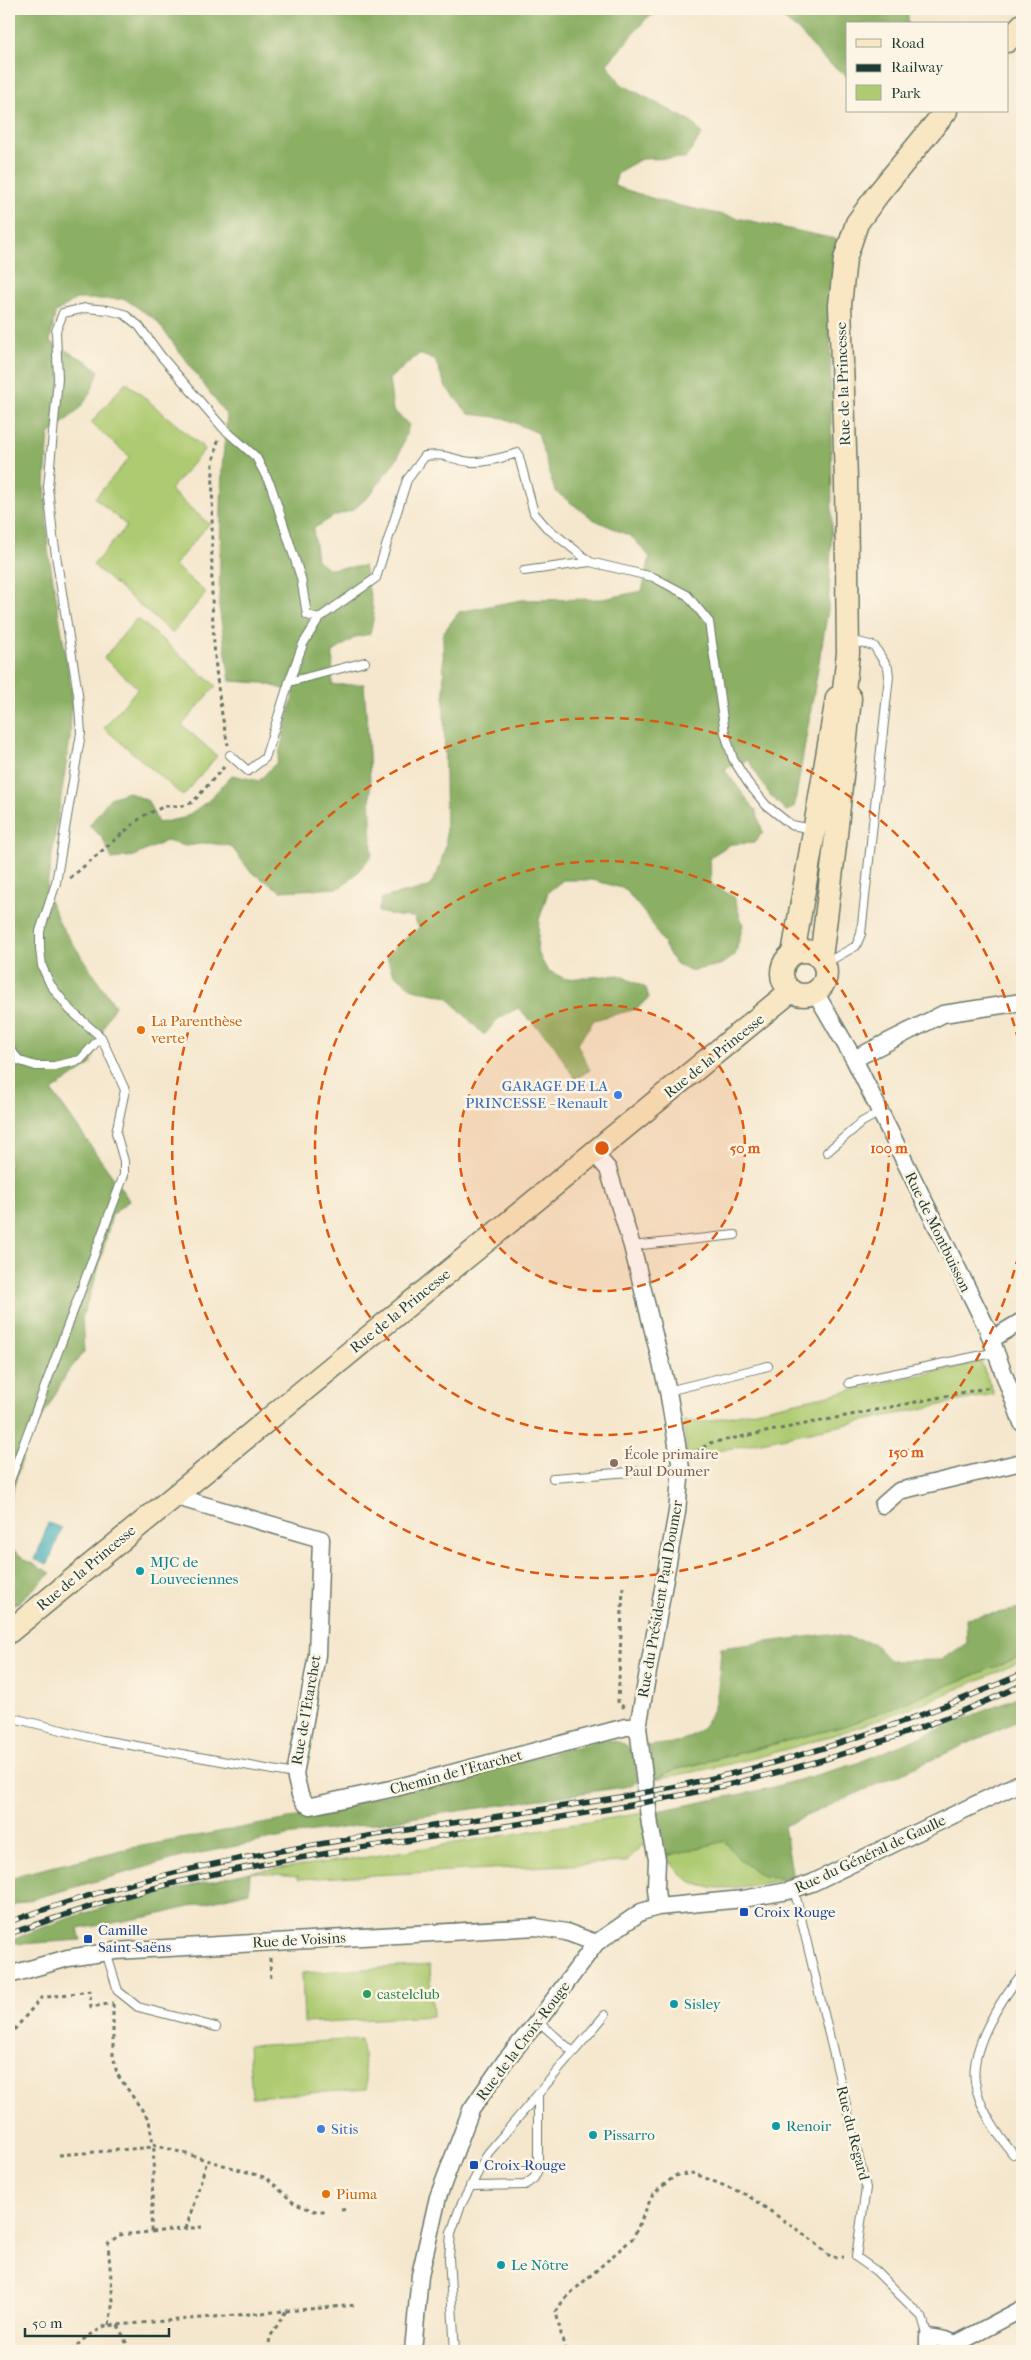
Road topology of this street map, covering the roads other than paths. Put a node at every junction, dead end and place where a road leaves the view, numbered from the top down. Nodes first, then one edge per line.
1 (1022, 25) edge
2 (1008, 40) edge
3 (945, 112) edge
4 (590, 562) junction
5 (524, 571) dead end
6 (319, 618) junction
7 (846, 640) junction
8 (365, 662) dead end
9 (288, 682) junction
10 (844, 690) junction
11 (230, 755) road end
12 (813, 829) junction
13 (806, 875) junction
14 (831, 879) junction
15 (793, 954) junction
16 (822, 961) junction
17 (791, 991) junction
18 (816, 992) junction
19 (1022, 1002) edge
20 (101, 1037) junction
21 (9, 1049) edge
22 (854, 1059) junction
23 (880, 1112) junction
24 (827, 1152) dead end
25 (594, 1153) junction
26 (734, 1235) dead end
27 (632, 1246) junction
28 (1022, 1321) edge
29 (994, 1346) junction
30 (768, 1366) dead end
31 (849, 1383) dead end
32 (668, 1391) junction
33 (1022, 1423) edge
34 (1022, 1462) edge
35 (681, 1468) junction
36 (553, 1478) dead end
37 (9, 1483) edge
38 (173, 1496) junction
39 (883, 1505) dead end
40 (9, 1632) edge
41 (9, 1717) edge
42 (639, 1723) junction
43 (295, 1774) junction
44 (1022, 1782) edge
45 (794, 1890) junction
46 (658, 1907) junction
47 (624, 1922) joint
48 (596, 1943) junction
49 (106, 1952) junction
50 (10, 1971) edge
51 (1022, 1974) edge
52 (605, 2014) dead end
53 (538, 2021) junction
54 (216, 2028) dead end
55 (573, 2052) junction
56 (538, 2094) junction
57 (1013, 2154) dead end
58 (470, 2186) junction
59 (1022, 2309) edge
60 (928, 2344) edge
61 (959, 2348) edge
62 (412, 2351) edge
63 (455, 2351) edge

1 - 2 street
3 - 7 street, Rue de la Princesse
4 - 5 lane
4 - 6 lane
4 - 12 lane
6 - 9 lane
6 - 20 lane
7 - 10 street, Rue de la Princesse
7 - 16 lane
8 - 9 lane
9 - 11 lane
10 - 12 street, Rue de la Princesse
10 - 14 street, Rue de la Princesse
12 - 13 street, Rue de la Princesse
13 - 14 street
13 - 15 street, Rue de la Princesse
14 - 16 street, Rue de la Princesse
15 - 16 street
15 - 17 street
16 - 18 street
17 - 18 street
17 - 25 street, Rue de la Princesse
18 - 22 street, Rue de Montbuisson
19 - 22 street
20 - 21 lane
20 - 37 lane
22 - 23 street, Rue de Montbuisson
23 - 24 lane
23 - 29 street, Rue de Montbuisson
25 - 27 street, Rue du Président Paul Doumer
25 - 38 street, Rue de la Princesse
26 - 27 lane
27 - 32 street, Rue du Président Paul Doumer
28 - 29 street
29 - 31 lane
29 - 33 street, Rue de Montbuisson
30 - 32 lane
32 - 35 street, Rue du Président Paul Doumer
34 - 39 street
35 - 36 lane
35 - 42 street, Rue du Président Paul Doumer
38 - 40 street, Rue de la Princesse
38 - 43 street, Rue de l'Etarchet
41 - 43 lane, Rue de l'Etarchet
42 - 43 street, Chemin de l'Etarchet
42 - 46 street, Rue du Président Paul Doumer
44 - 45 street, Rue du Général de Gaulle
45 - 46 street, Rue du Général de Gaulle
45 - 60 lane, Rue du Regard
46 - 47 street, Rue du Général de Gaulle
47 - 48 street, Rue de la Croix-Rouge
48 - 49 street, Rue de Voisins
48 - 53 street, Rue de la Croix-Rouge
49 - 50 street, Rue de Voisins
49 - 54 lane
51 - 57 lane
52 - 55 lane
53 - 55 lane
53 - 62 street, Rue de la Croix-Rouge
55 - 56 lane
56 - 58 lane
56 - 58 lane
58 - 63 lane
59 - 61 street
60 - 61 street

